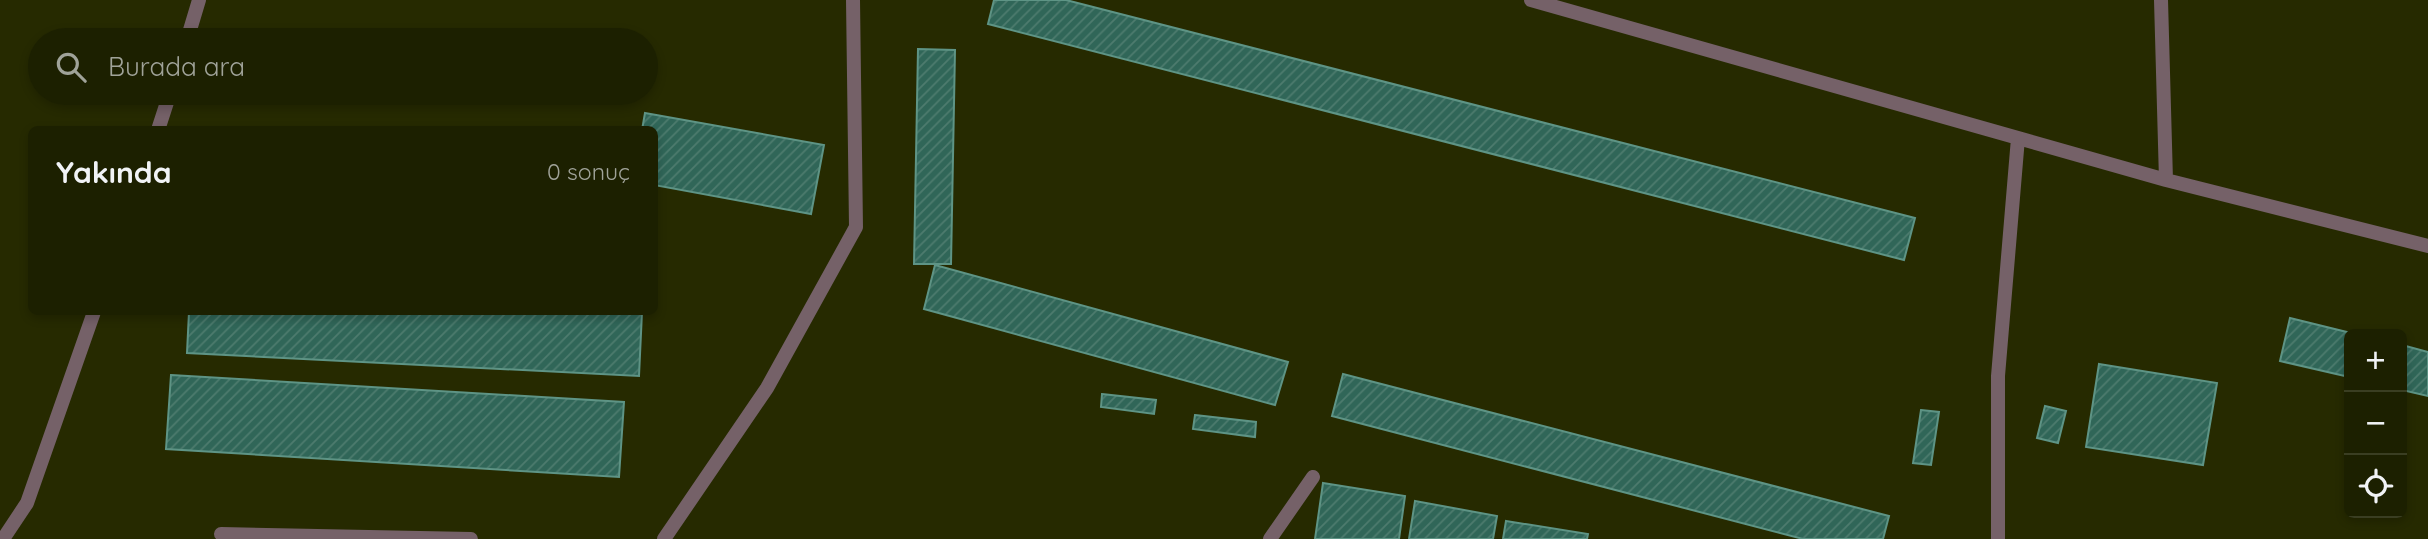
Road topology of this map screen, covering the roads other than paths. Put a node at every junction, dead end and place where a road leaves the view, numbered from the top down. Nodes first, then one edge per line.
1 (200, 0) edge
2 (853, 0) edge
3 (1531, 0) edge
4 (2161, 0) edge
5 (191, 28) edge
6 (166, 105) edge
7 (159, 126) edge
8 (2018, 138) junction
9 (2166, 180) junction
10 (2428, 246) edge
11 (93, 315) edge
12 (1313, 477) dead end
13 (221, 534) dead end
14 (3, 539) edge
15 (471, 539) edge
16 (664, 539) edge
17 (1270, 539) edge
18 (1998, 539) edge

1 - 5 street
2 - 16 street
3 - 8 street
4 - 9 street
6 - 7 street
8 - 9 street
8 - 18 street
9 - 10 street
11 - 14 street
12 - 17 street
13 - 15 street

